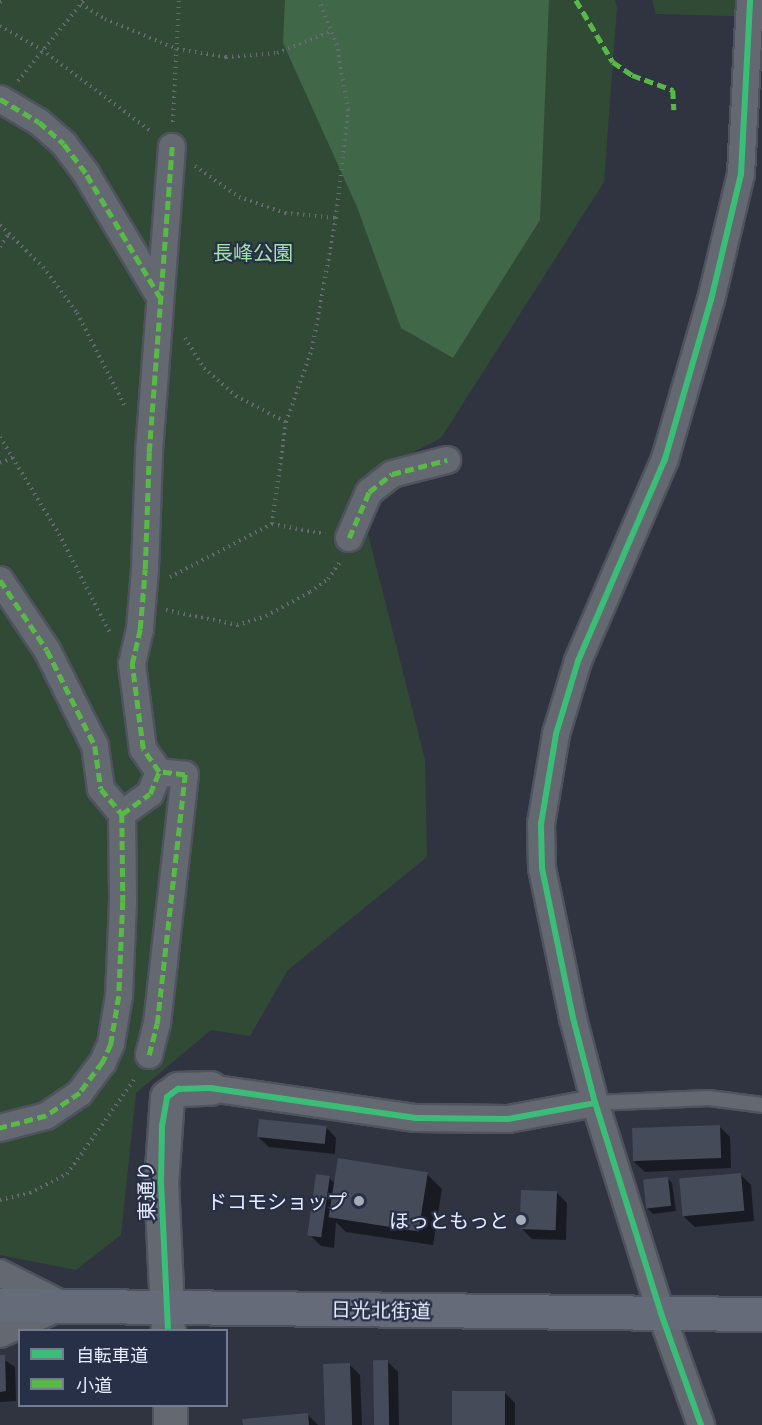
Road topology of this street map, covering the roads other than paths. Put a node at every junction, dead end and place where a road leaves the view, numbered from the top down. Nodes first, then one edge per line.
1 (750, 0) edge
2 (2, 100) edge
3 (171, 147) road end
4 (160, 297) junction
5 (447, 460) dead end
6 (349, 538) road end
7 (0, 579) edge
8 (159, 772) junction
9 (122, 814) junction
10 (149, 1055) road end
11 (210, 1088) joint
12 (595, 1103) junction
13 (762, 1105) edge
14 (0, 1128) edge
15 (0, 1274) edge
16 (0, 1305) edge
17 (64, 1306) junction
18 (661, 1313) junction
19 (762, 1314) edge
20 (168, 1319) edge
21 (0, 1334) edge
22 (170, 1407) edge
23 (170, 1425) edge
24 (701, 1425) edge

1 - 12 street
2 - 4 street
3 - 4 street
4 - 8 street
5 - 6 street
7 - 9 street
8 - 9 street
8 - 10 street
9 - 14 street
11 - 12 street
11 - 20 street, 東通り
12 - 13 lane
12 - 18 street
15 - 17 street
16 - 17 highway, 日光北街道
17 - 20 highway, 日光北街道
17 - 21 street
18 - 19 highway, 日光北街道
18 - 20 highway, 日光北街道
18 - 24 street
22 - 23 street

